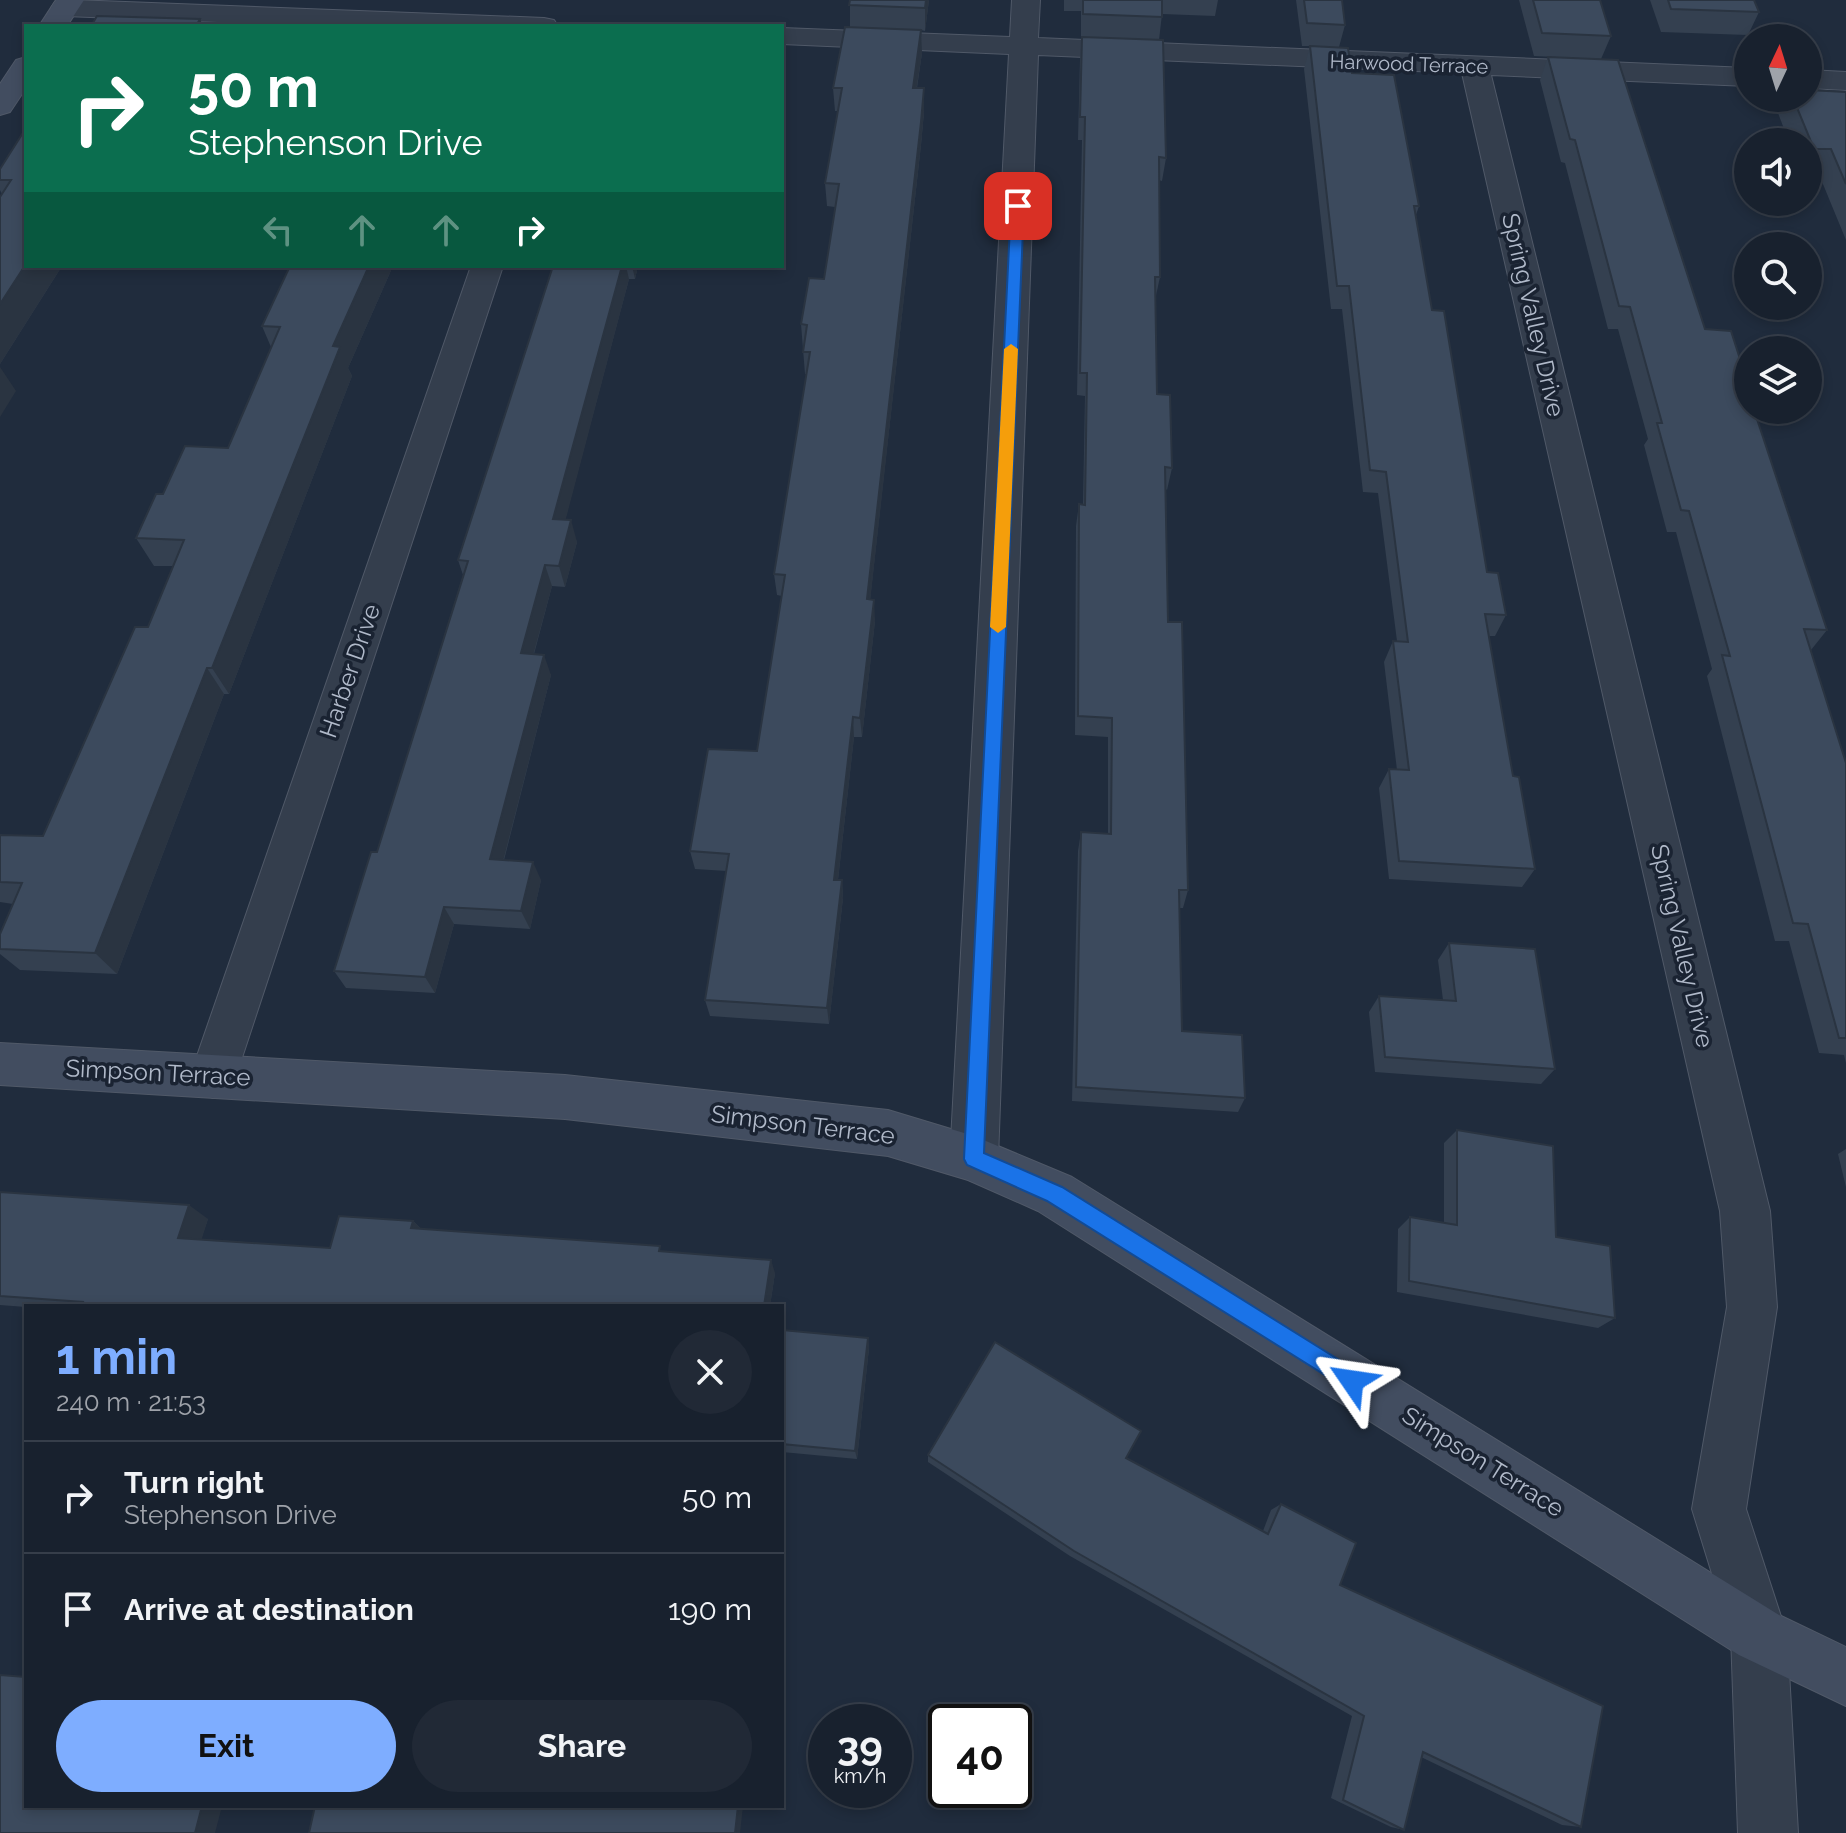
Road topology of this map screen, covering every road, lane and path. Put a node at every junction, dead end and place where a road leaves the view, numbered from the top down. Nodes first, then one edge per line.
1 (1026, 0) edge
2 (63, 11) edge
3 (480, 24) edge
4 (784, 36) edge
5 (1025, 47) junction
6 (1475, 67) junction
7 (24, 69) edge
8 (1734, 76) edge
9 (1822, 80) edge
10 (1846, 81) edge
11 (0, 106) edge
12 (486, 268) edge
13 (0, 1064) edge
14 (213, 1076) junction
15 (974, 1159) junction
16 (1759, 1635) junction
17 (1846, 1677) edge
18 (1768, 1833) edge

1 - 5 street
2 - 3 street
4 - 5 street, Harwood Terrace
5 - 6 street, Harwood Terrace
5 - 15 street
6 - 8 street, Harwood Terrace
6 - 16 street, Spring Valley Drive
7 - 11 street
9 - 10 street
12 - 14 street, Harber Drive
13 - 14 street, Simpson Terrace
14 - 15 street, Simpson Terrace
15 - 16 street, Simpson Terrace
16 - 17 street, Simpson Terrace
16 - 18 street, Spring Valley Drive

